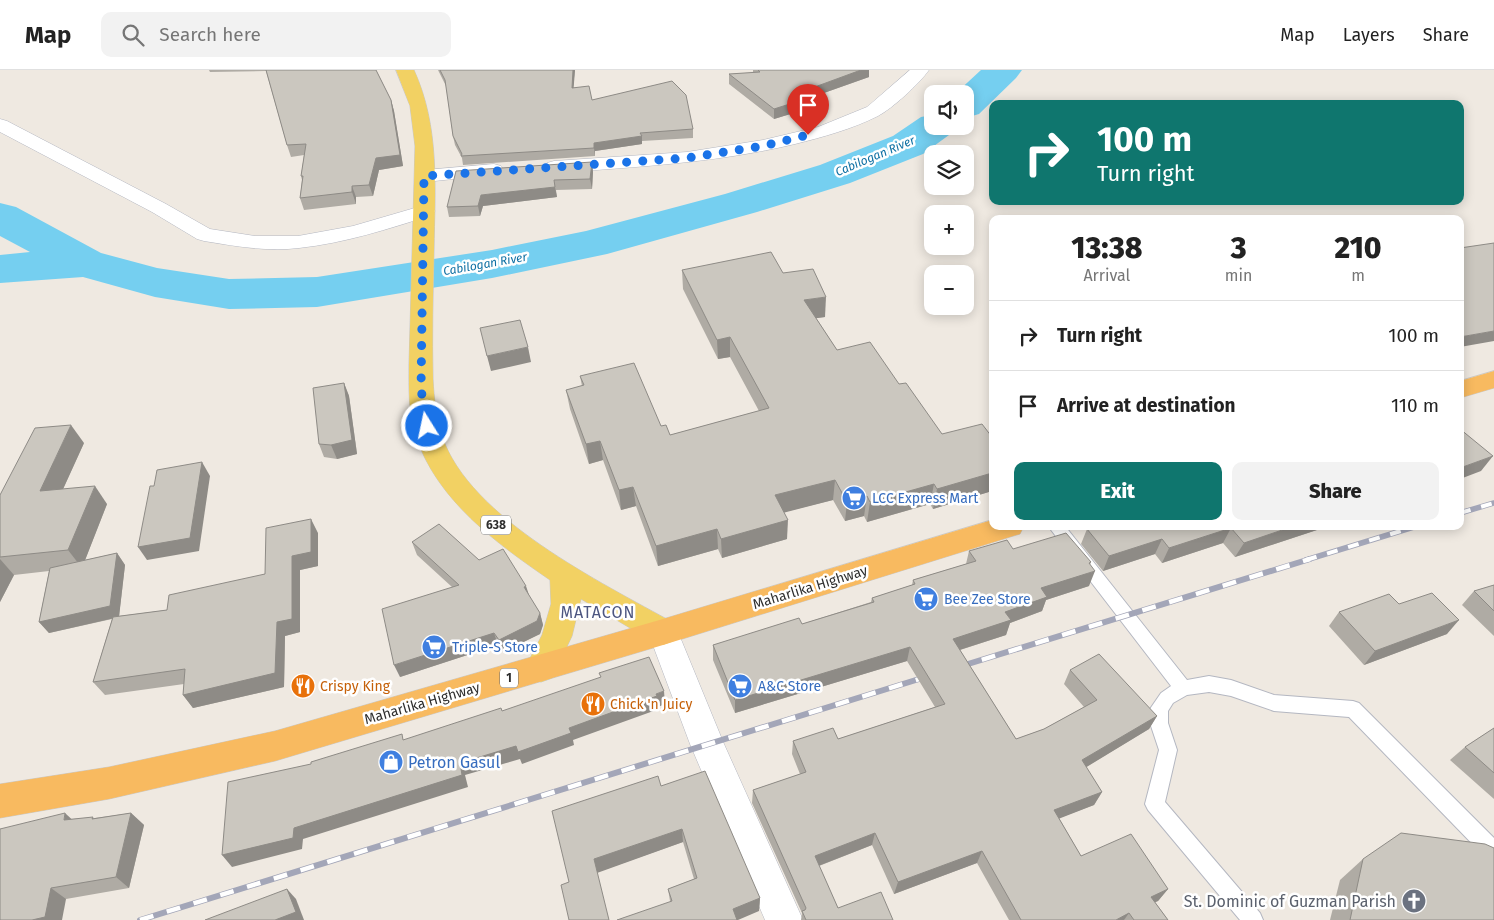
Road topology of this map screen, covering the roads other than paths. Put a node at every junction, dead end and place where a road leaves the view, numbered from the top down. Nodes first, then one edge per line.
1 (405, 70) edge
2 (920, 70) edge
3 (0, 125) edge
4 (538, 168) edge
5 (508, 170) edge
6 (424, 176) junction
7 (424, 219) junction
8 (1494, 379) edge
9 (1464, 389) edge
10 (997, 530) edge
11 (1059, 530) edge
12 (564, 574) junction
13 (663, 632) junction
14 (541, 668) junction
15 (1183, 688) junction
16 (0, 801) edge
17 (1494, 852) edge
18 (784, 920) edge
19 (1253, 920) edge

1 - 6 main road, 638
2 - 4 street
3 - 7 street
5 - 6 street
6 - 7 main road, 638
7 - 12 main road, 638
8 - 9 highway
10 - 13 highway, Maharlika Highway / 1
11 - 15 lane
12 - 13 main road, 638
12 - 14 main road
13 - 14 highway, Maharlika Highway / 1
13 - 18 street
14 - 16 highway, Maharlika Highway / 1
15 - 17 lane
15 - 19 lane

